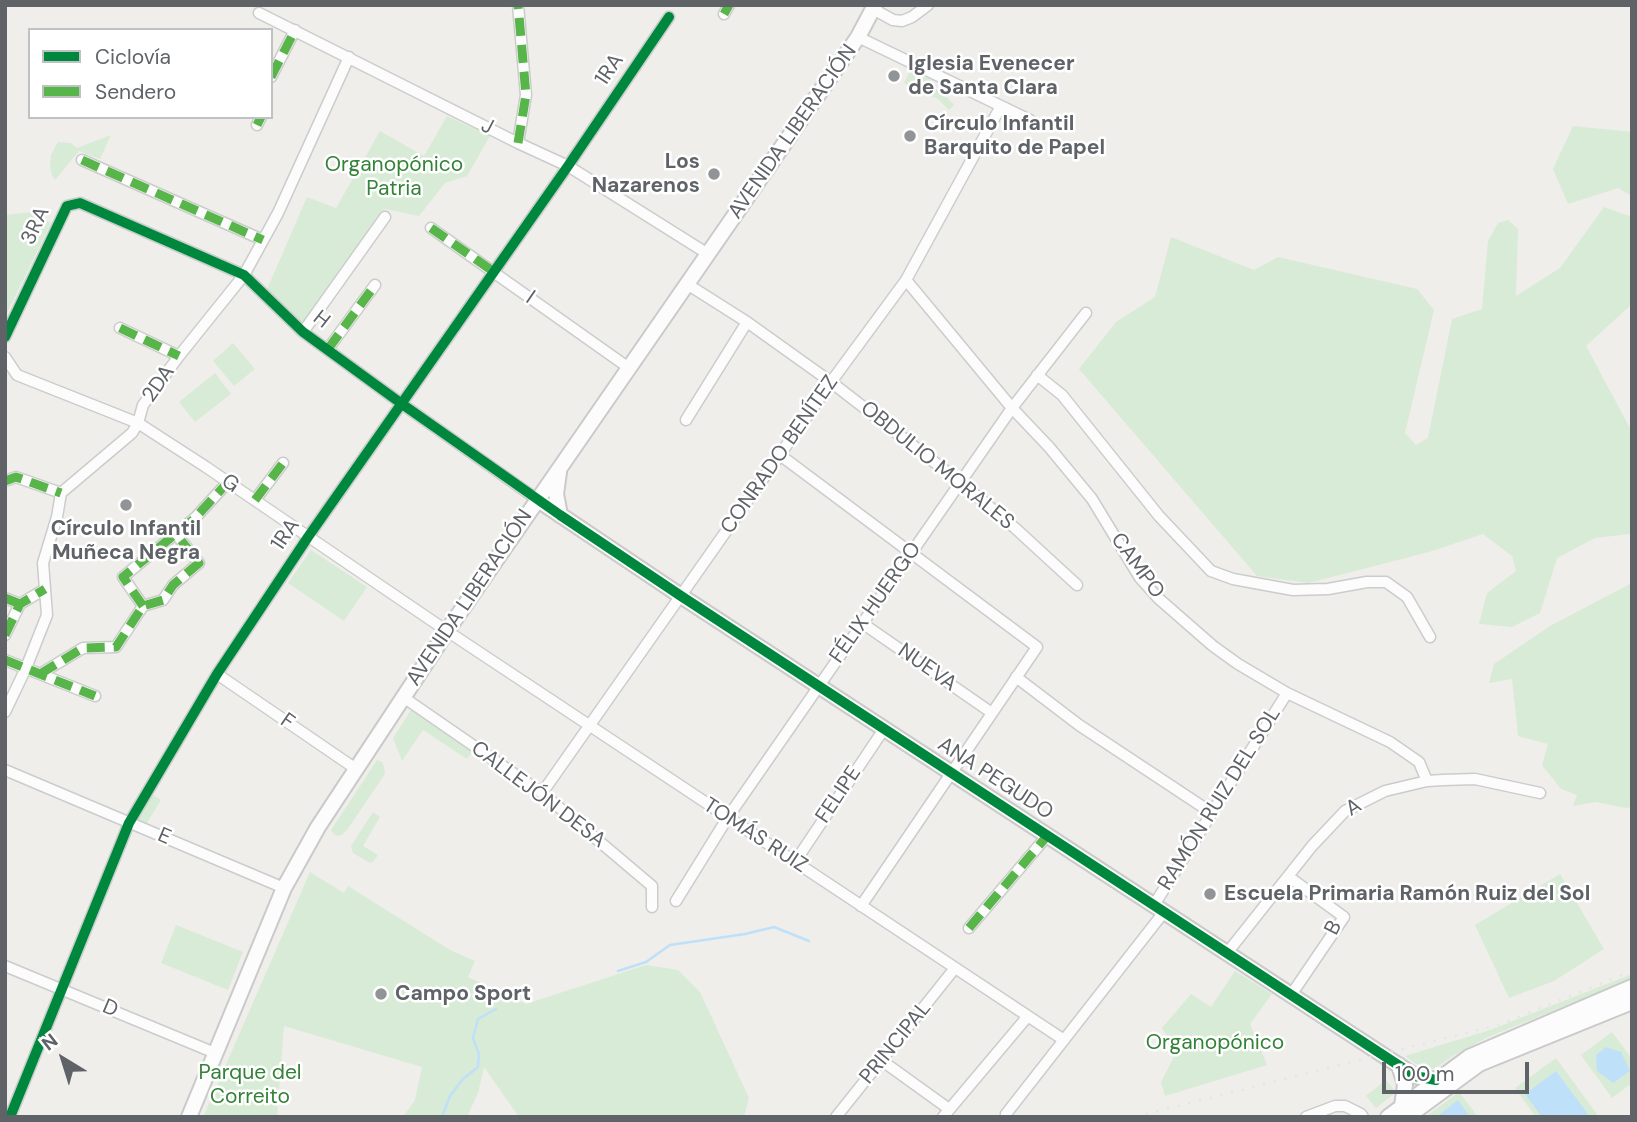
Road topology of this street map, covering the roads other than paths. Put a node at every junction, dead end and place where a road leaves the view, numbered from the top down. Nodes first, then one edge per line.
1 (518, 5) edge
2 (928, 5) edge
3 (874, 7) edge
4 (259, 13) dead end
5 (669, 17) dead end
6 (295, 30) junction
7 (858, 37) junction
8 (349, 57) junction
9 (273, 73) edge
10 (1001, 106) junction
11 (1030, 120) dead end
12 (518, 143) junction
13 (82, 160) dead end
14 (568, 166) junction
15 (67, 206) joint
16 (385, 217) dead end
17 (431, 229) dead end
18 (263, 240) junction
19 (708, 254) junction
20 (494, 272) junction
21 (244, 275) junction
22 (906, 280) junction
23 (687, 284) junction
24 (375, 285) dead end
25 (1086, 313) dead end
26 (747, 322) junction
27 (120, 328) dead end
28 (303, 332) junction
29 (5, 337) edge
30 (328, 349) junction
31 (179, 356) junction
32 (5, 357) edge
33 (629, 368) junction
34 (1037, 375) junction
35 (831, 382) junction
36 (402, 404) junction
37 (1012, 408) junction
38 (686, 420) dead end
39 (138, 423) junction
40 (780, 455) junction
41 (283, 463) dead end
42 (560, 468) junction
43 (5, 481) edge
44 (228, 482) junction
45 (960, 482) junction
46 (61, 494) junction
47 (255, 500) junction
48 (538, 500) junction
49 (560, 515) junction
50 (176, 534) junction
51 (308, 537) junction
52 (911, 552) junction
53 (1077, 585) dead end
54 (45, 589) junction
55 (681, 596) junction
56 (5, 598) edge
57 (20, 604) junction
58 (143, 607) junction
59 (862, 623) junction
60 (447, 631) junction
61 (5, 635) edge
62 (1430, 638) dead end
63 (5, 660) edge
64 (26, 668) junction
65 (40, 674) junction
66 (217, 674) junction
67 (1016, 677) junction
68 (819, 686) junction
69 (1287, 693) junction
70 (95, 696) dead end
71 (403, 697) junction
72 (5, 712) edge
73 (992, 713) junction
74 (589, 726) junction
75 (884, 729) junction
76 (356, 769) junction
77 (5, 770) edge
78 (951, 773) junction
79 (1427, 781) junction
80 (542, 793) junction
81 (1540, 793) dead end
82 (1212, 813) junction
83 (728, 817) junction
84 (129, 823) junction
85 (1047, 835) junction
86 (795, 862) junction
87 (1289, 877) junction
88 (284, 888) junction
89 (676, 901) dead end
90 (861, 906) junction
91 (652, 907) dead end
92 (1159, 909) junction
93 (969, 928) dead end
94 (1227, 953) junction
95 (5, 966) edge
96 (955, 968) junction
97 (1632, 987) edge
98 (62, 989) junction
99 (1291, 995) junction
100 (1632, 1002) edge
101 (1028, 1016) junction
102 (1064, 1040) junction
103 (215, 1053) junction
104 (881, 1060) junction
105 (1399, 1065) junction
106 (1415, 1076) junction
107 (1459, 1078) junction
108 (1436, 1080) junction
109 (1421, 1091) junction
110 (1408, 1111) edge
111 (946, 1113) edge
112 (1006, 1114) dead end
113 (10, 1117) edge
114 (189, 1117) edge
115 (836, 1117) edge
116 (1306, 1117) edge
117 (1363, 1117) edge
118 (1388, 1117) edge

1 - 12 street
2 - 3 street
3 - 7 main road, AVENIDA LIBERACIÓN
4 - 6 street, J
5 - 14 street, 1RA
6 - 8 street, J
6 - 9 street
7 - 10 street
7 - 19 main road, AVENIDA LIBERACIÓN
8 - 12 street, J
8 - 18 street, 2DA
10 - 11 street
10 - 22 street, CONRADO BENÍTEZ
12 - 14 street, J
13 - 18 street
14 - 19 street, J
14 - 20 street, 1RA
15 - 21 street, H
15 - 29 street, 3RA
16 - 28 street
17 - 20 street, I
18 - 21 street, 2DA
19 - 23 main road, AVENIDA LIBERACIÓN
20 - 33 street, I
20 - 36 street, 1RA
21 - 28 street, H
21 - 31 street, 2DA
22 - 35 street, CONRADO BENÍTEZ
22 - 37 street, CAMPO
23 - 26 street, OBDULIO MORALES
23 - 33 main road, AVENIDA LIBERACIÓN
24 - 30 street
25 - 34 street, FÉLIX HUERGO
26 - 35 street, OBDULIO MORALES
26 - 38 street
27 - 31 street
28 - 30 street, H
30 - 36 street, H
31 - 39 street, 2DA
32 - 39 street, G
33 - 42 main road, AVENIDA LIBERACIÓN
34 - 37 street, FÉLIX HUERGO
34 - 62 street
35 - 40 street, CONRADO BENÍTEZ
35 - 45 street, OBDULIO MORALES
36 - 48 street, H
36 - 51 street, 1RA
37 - 45 street, FÉLIX HUERGO
37 - 69 street, CAMPO
39 - 44 street, G
39 - 46 street, 2DA
40 - 52 street
40 - 55 street, CONRADO BENÍTEZ
41 - 47 street
42 - 48 main road, AVENIDA LIBERACIÓN
42 - 49 main road
43 - 46 street
44 - 47 street, G
44 - 50 street
45 - 52 street, FÉLIX HUERGO
45 - 53 street, OBDULIO MORALES
46 - 54 street
47 - 51 street, G
48 - 49 main road, ANA PEGUDO
48 - 60 main road, AVENIDA LIBERACIÓN
49 - 55 main road, ANA PEGUDO
50 - 58 street
50 - 58 street
51 - 60 street, G
51 - 66 street, 1RA
52 - 59 street, FÉLIX HUERGO
52 - 67 street
54 - 57 street
54 - 64 street
55 - 68 main road, ANA PEGUDO
55 - 74 street, CONRADO BENÍTEZ
56 - 57 street
57 - 61 street
58 - 65 street
59 - 68 street, FÉLIX HUERGO
59 - 73 street, NUEVA
60 - 71 main road, AVENIDA LIBERACIÓN
60 - 74 street, TOMÁS RUIZ
63 - 64 street
64 - 65 street
64 - 72 street
65 - 70 street
66 - 76 street, F
66 - 84 street, 1RA
67 - 73 street
67 - 82 street
68 - 75 main road, ANA PEGUDO
68 - 83 street, FÉLIX HUERGO
69 - 79 street, CAMPO
69 - 82 street, RAMÓN RUIZ DEL SOL
71 - 76 main road, AVENIDA LIBERACIÓN
71 - 80 street, CALLEJÓN DESA
73 - 78 street
74 - 80 street, CONRADO BENÍTEZ
74 - 83 street, TOMÁS RUIZ
75 - 78 main road, ANA PEGUDO
75 - 86 street, FELIPE
76 - 88 main road, AVENIDA LIBERACIÓN
77 - 84 street, E
78 - 85 main road, ANA PEGUDO
78 - 90 street
79 - 81 street, A
79 - 87 street, A
80 - 91 street, CALLEJÓN DESA
82 - 92 street, RAMÓN RUIZ DEL SOL
83 - 86 street, TOMÁS RUIZ
83 - 89 street, FÉLIX HUERGO
84 - 88 street, E
84 - 98 street, 1RA
85 - 92 main road, ANA PEGUDO
85 - 93 street
86 - 90 street, TOMÁS RUIZ
87 - 94 street, A
87 - 99 street, B
88 - 103 main road, AVENIDA LIBERACIÓN
90 - 96 street, TOMÁS RUIZ
92 - 94 main road, ANA PEGUDO
92 - 102 street, RAMÓN RUIZ DEL SOL
94 - 99 main road, ANA PEGUDO
95 - 98 street, D
96 - 101 street, TOMÁS RUIZ
96 - 104 street, PRINCIPAL
97 - 108 main road
98 - 103 street, D
98 - 113 street, 1RA
99 - 105 main road, ANA PEGUDO
100 - 107 main road
101 - 102 street, TOMÁS RUIZ
101 - 111 street
102 - 112 street, RAMÓN RUIZ DEL SOL
103 - 114 main road, AVENIDA LIBERACIÓN
104 - 111 street
104 - 115 street, PRINCIPAL
105 - 106 main road, ANA PEGUDO
105 - 110 main road
106 - 108 main road, ANA PEGUDO
106 - 109 main road
107 - 108 main road, ANA PEGUDO
107 - 110 main road
108 - 109 main road
109 - 110 main road
110 - 118 main road
116 - 117 street

